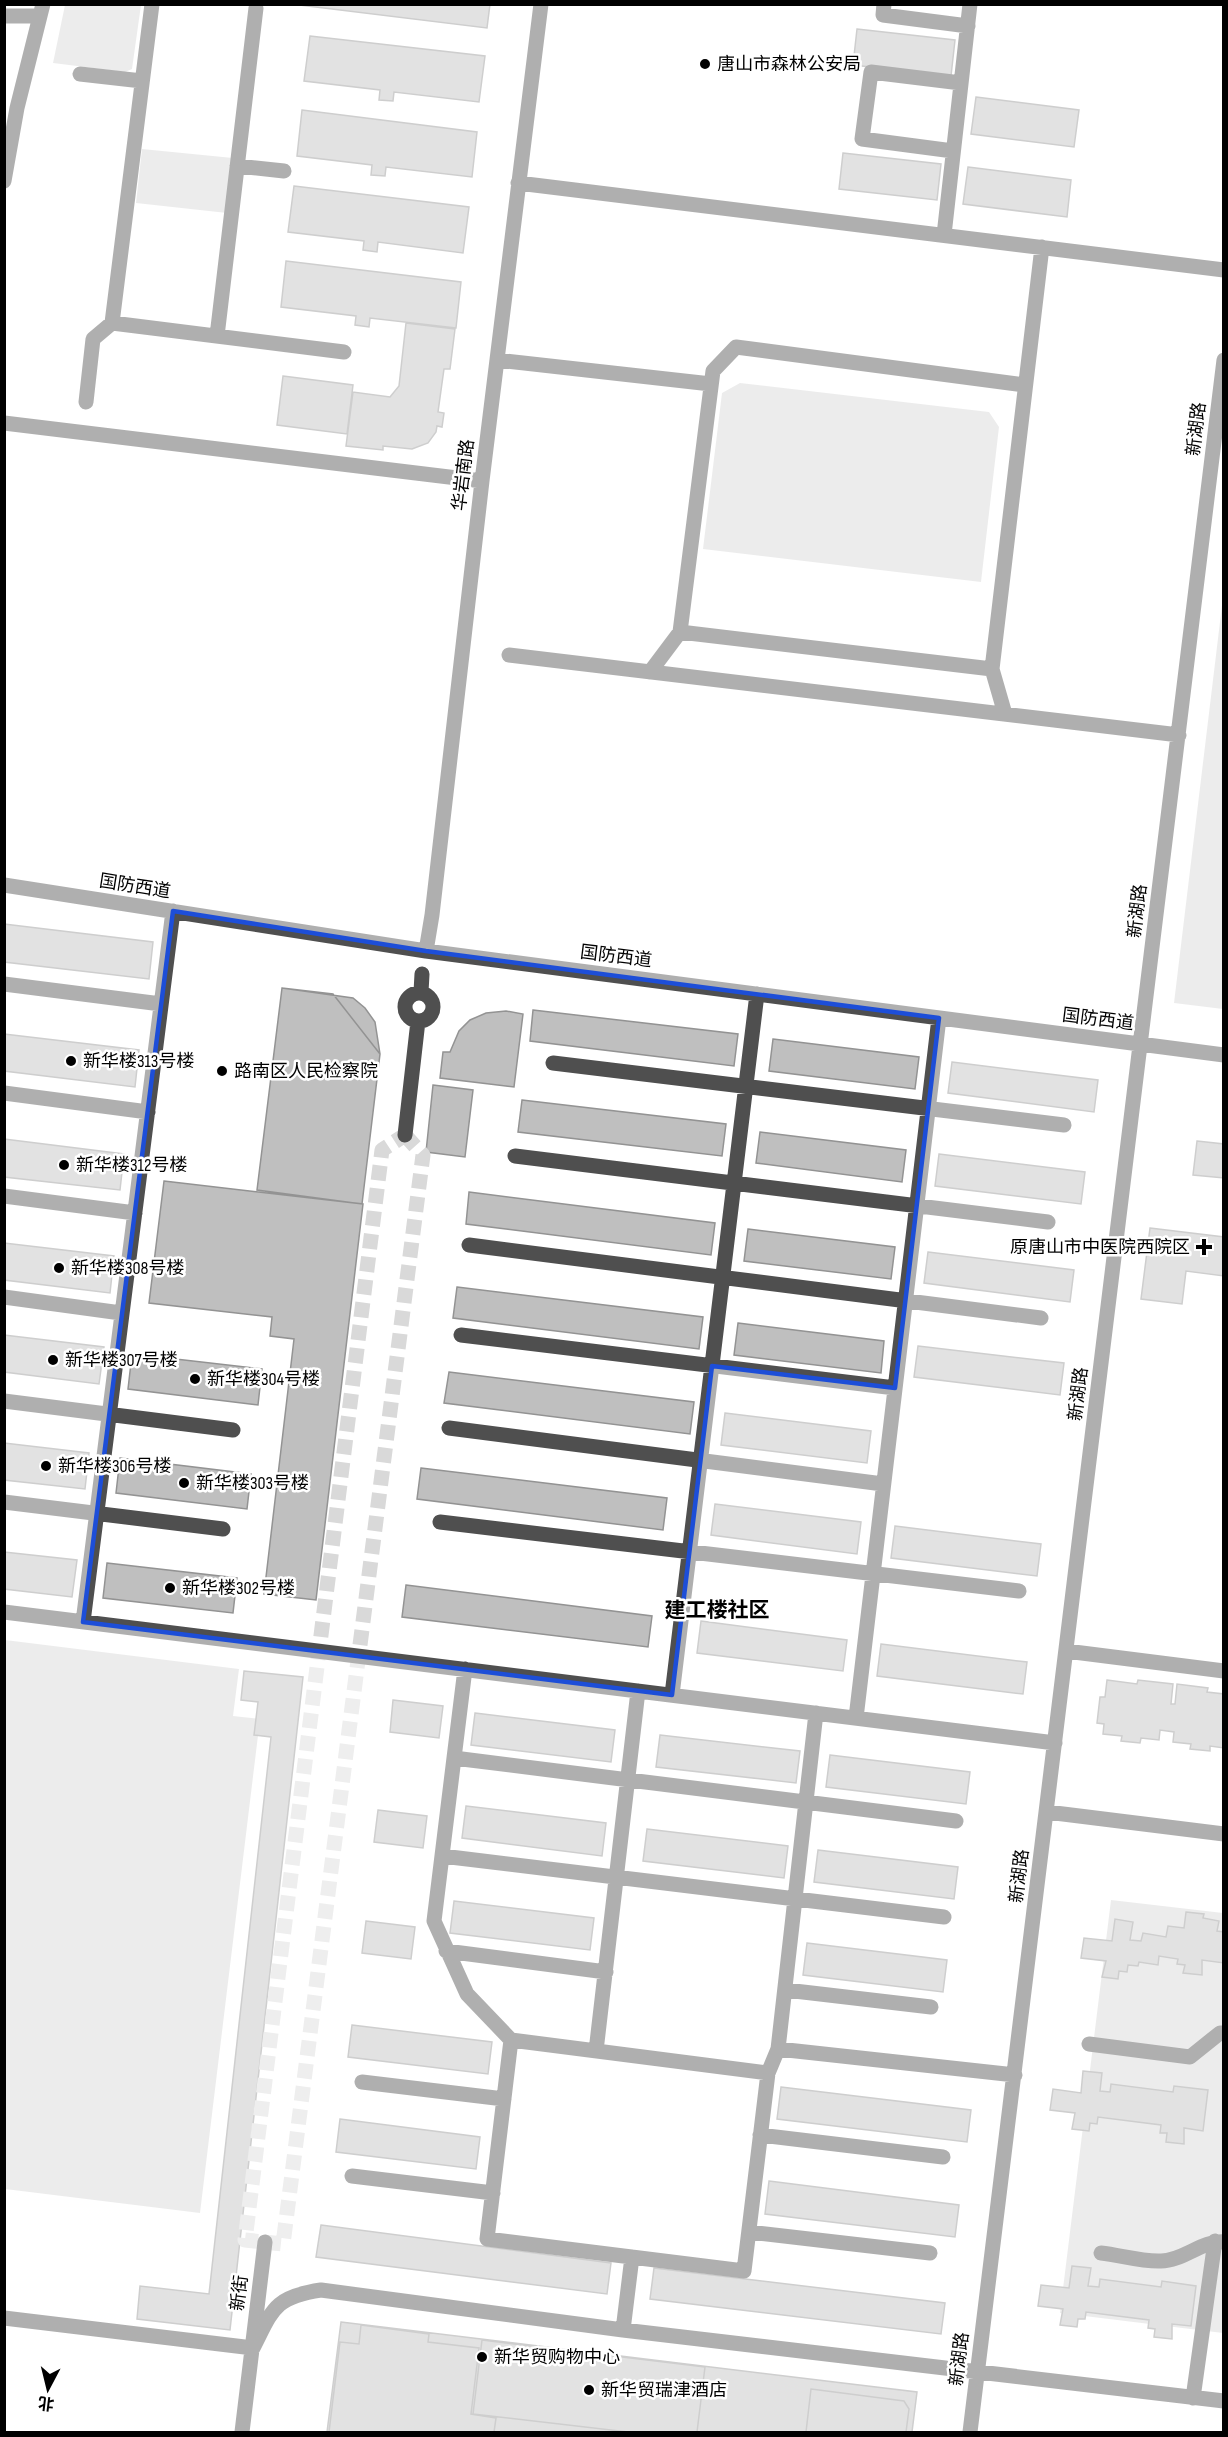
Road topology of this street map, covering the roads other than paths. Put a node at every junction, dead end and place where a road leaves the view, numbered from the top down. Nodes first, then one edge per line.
1 (152, 4) edge
2 (541, 4) edge
3 (884, 4) edge
4 (970, 4) edge
5 (256, 8) dead end
6 (41, 10) edge
7 (4, 16) edge
8 (968, 26) junction
9 (80, 74) dead end
10 (142, 81) junction
11 (961, 83) junction
12 (11, 107) edge
13 (953, 151) junction
14 (237, 166) junction
15 (284, 171) dead end
16 (4, 181) edge
17 (518, 183) junction
18 (944, 235) junction
19 (1042, 247) junction
20 (1224, 270) edge
21 (112, 323) junction
22 (217, 336) junction
23 (344, 352) dead end
24 (497, 360) junction
25 (1224, 360) edge
26 (711, 384) junction
27 (1025, 385) junction
28 (86, 402) dead end
29 (4, 423) edge
30 (482, 481) junction
31 (680, 632) junction
32 (509, 655) dead end
33 (992, 669) junction
34 (650, 672) junction
35 (1005, 714) junction
36 (1179, 735) junction
37 (4, 885) edge
38 (173, 912) junction
39 (426, 951) junction
40 (422, 974) dead end
41 (4, 984) edge
42 (421, 992) junction
43 (757, 994) junction
44 (161, 1004) junction
45 (939, 1018) junction
46 (418, 1021) junction
47 (1141, 1044) junction
48 (1224, 1055) edge
49 (553, 1063) dead end
50 (745, 1086) junction
51 (4, 1093) edge
52 (928, 1109) junction
53 (148, 1112) junction
54 (1064, 1125) dead end
55 (405, 1135) tunnel mouth
56 (515, 1156) dead end
57 (734, 1184) junction
58 (4, 1196) edge
59 (916, 1206) junction
60 (135, 1213) junction
61 (1048, 1222) dead end
62 (470, 1245) dead end
63 (723, 1277) junction
64 (4, 1297) edge
65 (905, 1300) junction
66 (121, 1313) junction
67 (1041, 1318) dead end
68 (462, 1335) dead end
69 (712, 1366) junction
70 (895, 1388) junction
71 (4, 1401) edge
72 (109, 1415) junction
73 (449, 1428) dead end
74 (233, 1430) dead end
75 (701, 1460) junction
76 (883, 1484) junction
77 (4, 1502) edge
78 (97, 1513) junction
79 (440, 1522) dead end
80 (223, 1529) dead end
81 (690, 1552) junction
82 (873, 1574) junction
83 (1019, 1592) dead end
84 (4, 1612) edge
85 (83, 1622) junction
86 (1066, 1651) junction
87 (465, 1669) junction
88 (1224, 1671) edge
89 (638, 1691) junction
90 (672, 1695) junction
91 (816, 1713) junction
92 (856, 1718) junction
93 (1055, 1743) junction
94 (454, 1758) junction
95 (628, 1779) junction
96 (806, 1802) junction
97 (1047, 1812) junction
98 (956, 1821) dead end
99 (1224, 1834) edge
100 (442, 1856) junction
101 (617, 1877) junction
102 (796, 1899) junction
103 (944, 1917) dead end
104 (446, 1951) junction
105 (606, 1972) junction
106 (786, 1990) junction
107 (931, 2007) dead end
108 (1224, 2033) edge
109 (511, 2040) junction
110 (1089, 2044) dead end
111 (778, 2049) junction
112 (596, 2051) junction
113 (768, 2073) junction
114 (1015, 2075) junction
115 (362, 2082) dead end
116 (504, 2099) junction
117 (760, 2135) junction
118 (943, 2157) dead end
119 (352, 2176) dead end
120 (493, 2193) junction
121 (749, 2232) junction
122 (265, 2242) dead end
123 (1219, 2242) edge
124 (930, 2253) dead end
125 (1101, 2253) dead end
126 (632, 2257) junction
127 (4, 2318) edge
128 (623, 2330) junction
129 (252, 2348) junction
130 (977, 2373) junction
131 (1193, 2398) junction
132 (1224, 2401) edge
133 (242, 2433) edge
134 (970, 2433) edge

1 - 10 street
2 - 17 street, 华岩南路
3 - 8 street
4 - 8 street
5 - 14 street
6 - 7 street
6 - 12 street
8 - 11 street
9 - 10 street
10 - 21 street
11 - 13 street
11 - 13 street
12 - 16 street
13 - 18 street
14 - 15 street
14 - 22 street
17 - 18 street
17 - 24 street, 华岩南路
18 - 19 street
19 - 20 street
19 - 27 street
21 - 22 street
21 - 28 street
22 - 23 street
24 - 26 street
24 - 30 street, 华岩南路
25 - 36 street, 新湖路
26 - 27 street
26 - 31 street
27 - 33 street
29 - 30 street
30 - 39 street, 华岩南路
31 - 33 street
31 - 34 street
32 - 34 street
33 - 35 street
34 - 35 street
35 - 36 street
36 - 47 street, 新湖路
37 - 38 street, 国防西道
38 - 39 street, 国防西道
38 - 44 street
39 - 43 street, 国防西道
40 - 42 street
41 - 44 street
42 - 46 street
42 - 46 street
43 - 45 street, 国防西道
43 - 50 street
44 - 53 street
45 - 47 street, 国防西道
45 - 52 street
46 - 55 street
47 - 48 street, 国防西道
47 - 86 street, 新湖路
49 - 50 street
50 - 52 street
50 - 57 street
51 - 53 street
52 - 54 street
52 - 59 street
53 - 60 street
56 - 57 street
57 - 59 street
57 - 63 street
58 - 60 street
59 - 61 street
59 - 65 street
60 - 66 street
62 - 63 street
63 - 65 street
63 - 69 street
64 - 66 street
65 - 67 street
65 - 70 street
66 - 72 street
68 - 69 street
69 - 70 street
69 - 75 street
70 - 76 street
71 - 72 street
72 - 74 street
72 - 78 street
73 - 75 street
75 - 76 street
75 - 81 street
76 - 82 street
77 - 78 street
78 - 80 street
78 - 85 street
79 - 81 street
81 - 82 street
81 - 90 street
82 - 83 street
82 - 92 street
84 - 85 street
85 - 87 street
86 - 88 street
86 - 93 street, 新湖路
87 - 89 street
87 - 94 street
89 - 90 street
89 - 95 street
90 - 91 street
91 - 92 street
91 - 96 street
92 - 93 street
93 - 97 street, 新湖路
94 - 95 street
94 - 100 street
95 - 96 street
95 - 101 street
96 - 98 street
96 - 102 street
97 - 99 street
97 - 114 street, 新湖路
100 - 101 street
100 - 104 street
101 - 102 street
101 - 105 street
102 - 103 street
102 - 106 street
104 - 105 street
104 - 109 street
105 - 112 street
106 - 107 street
106 - 111 street
108 - 110 street
109 - 112 street
109 - 116 street
111 - 113 street
111 - 114 street
112 - 113 street
113 - 117 street
114 - 130 street, 新湖路
115 - 116 street
116 - 120 street
117 - 118 street
117 - 121 street
119 - 120 street
120 - 126 street
121 - 124 street
121 - 126 street
122 - 129 street, 新街
123 - 125 street
123 - 131 street
126 - 128 street
127 - 129 street
128 - 129 street
128 - 130 street
129 - 133 street
130 - 131 street
130 - 134 street, 新湖路
131 - 132 street

